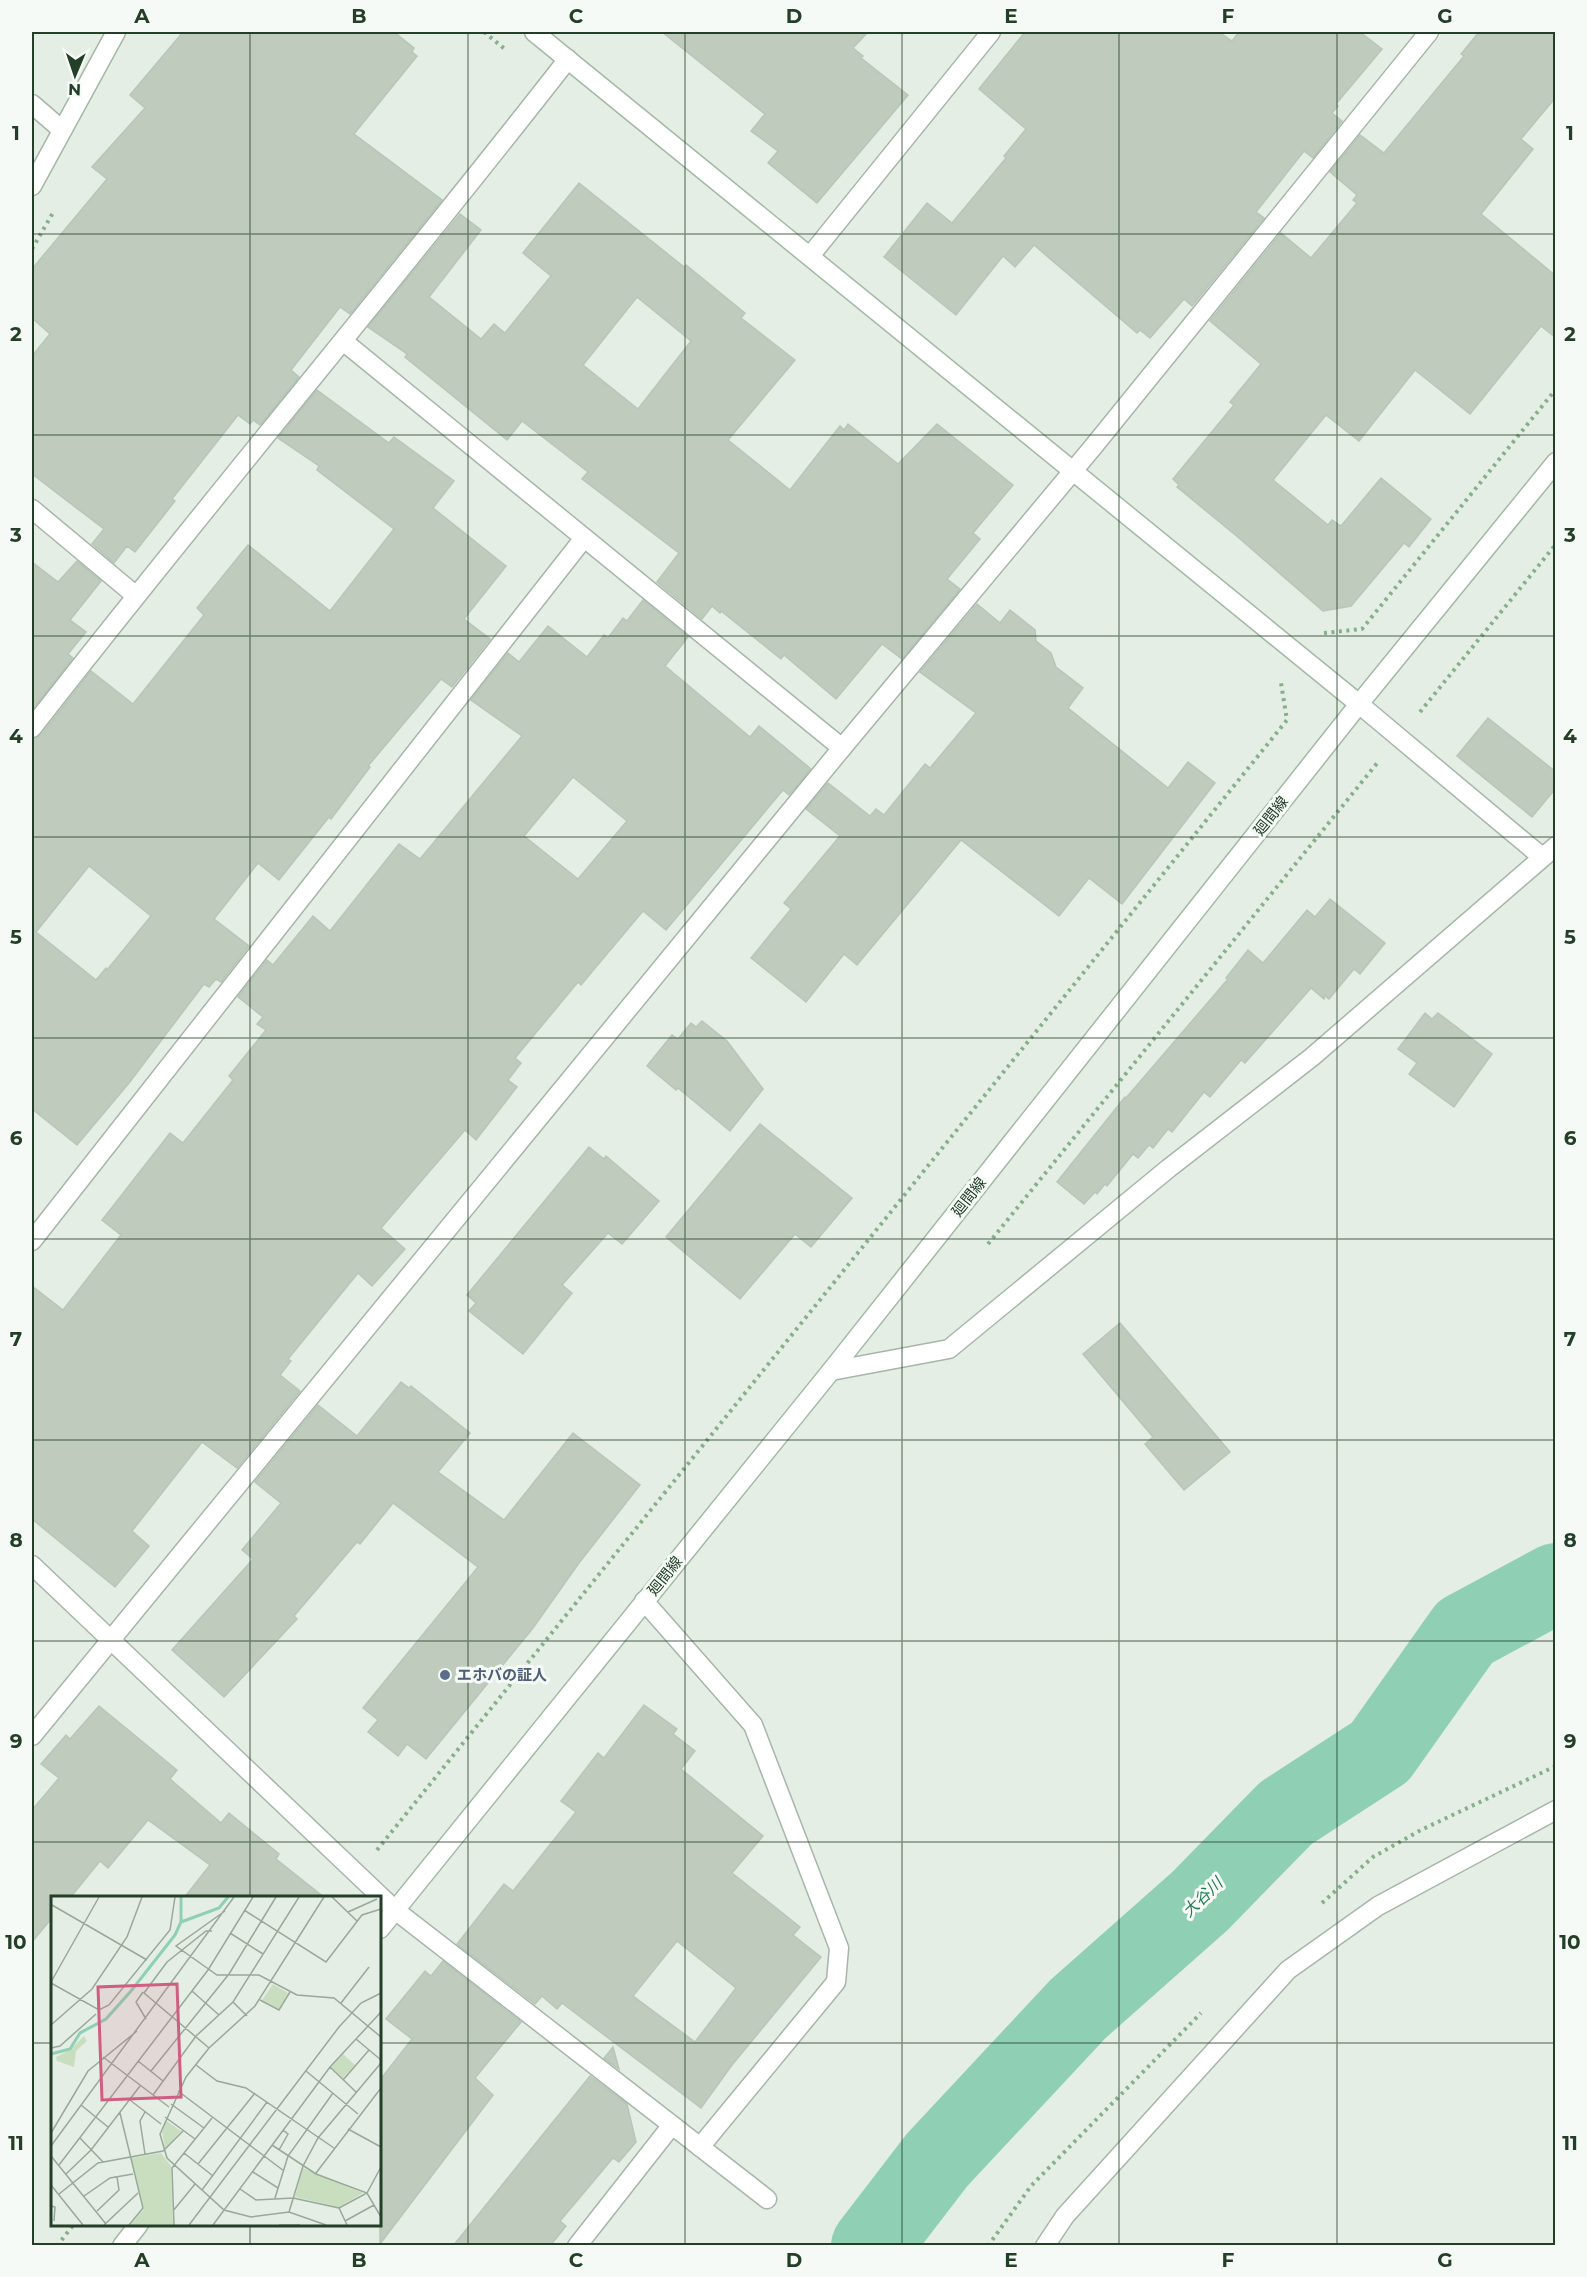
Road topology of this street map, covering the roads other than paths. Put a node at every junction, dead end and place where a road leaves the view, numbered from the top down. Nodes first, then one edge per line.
1 (116, 32) edge
2 (534, 32) edge
3 (991, 32) edge
4 (1429, 32) edge
5 (568, 60) junction
6 (32, 104) edge
7 (62, 130) junction
8 (32, 186) edge
9 (810, 256) junction
10 (343, 341) junction
11 (1556, 462) edge
12 (1073, 471) junction
13 (32, 509) edge
14 (584, 538) junction
15 (135, 595) junction
16 (1359, 704) junction
17 (32, 728) edge
18 (842, 748) junction
19 (1549, 851) edge
20 (32, 1241) edge
21 (831, 1371) junction
22 (32, 1565) edge
23 (644, 1601) junction
24 (111, 1640) junction
25 (32, 1736) edge
26 (1556, 1810) edge
27 (380, 1896) edge
28 (381, 1897) edge
29 (395, 1910) junction
30 (381, 1928) edge
31 (672, 2125) junction
32 (700, 2147) junction
33 (768, 2199) dead end
34 (137, 2226) edge
35 (122, 2246) edge
36 (577, 2246) edge
37 (1044, 2246) edge

1 - 7 street
2 - 5 street
3 - 9 street
4 - 12 street
5 - 9 street
5 - 10 street
6 - 7 street
7 - 8 street
9 - 12 street
10 - 14 street
10 - 15 street
11 - 16 street, 廻間線
12 - 16 street
12 - 18 street
13 - 15 street
14 - 18 street
14 - 20 street
15 - 17 street
16 - 19 street
16 - 21 street, 廻間線
18 - 24 street
19 - 21 street
21 - 23 street, 廻間線
22 - 24 street
23 - 29 street, 廻間線
23 - 32 street
24 - 25 street
24 - 27 street
26 - 37 street
28 - 29 street
29 - 30 street, 廻間線
29 - 31 street
31 - 32 street
31 - 36 street
32 - 33 street
34 - 35 street

